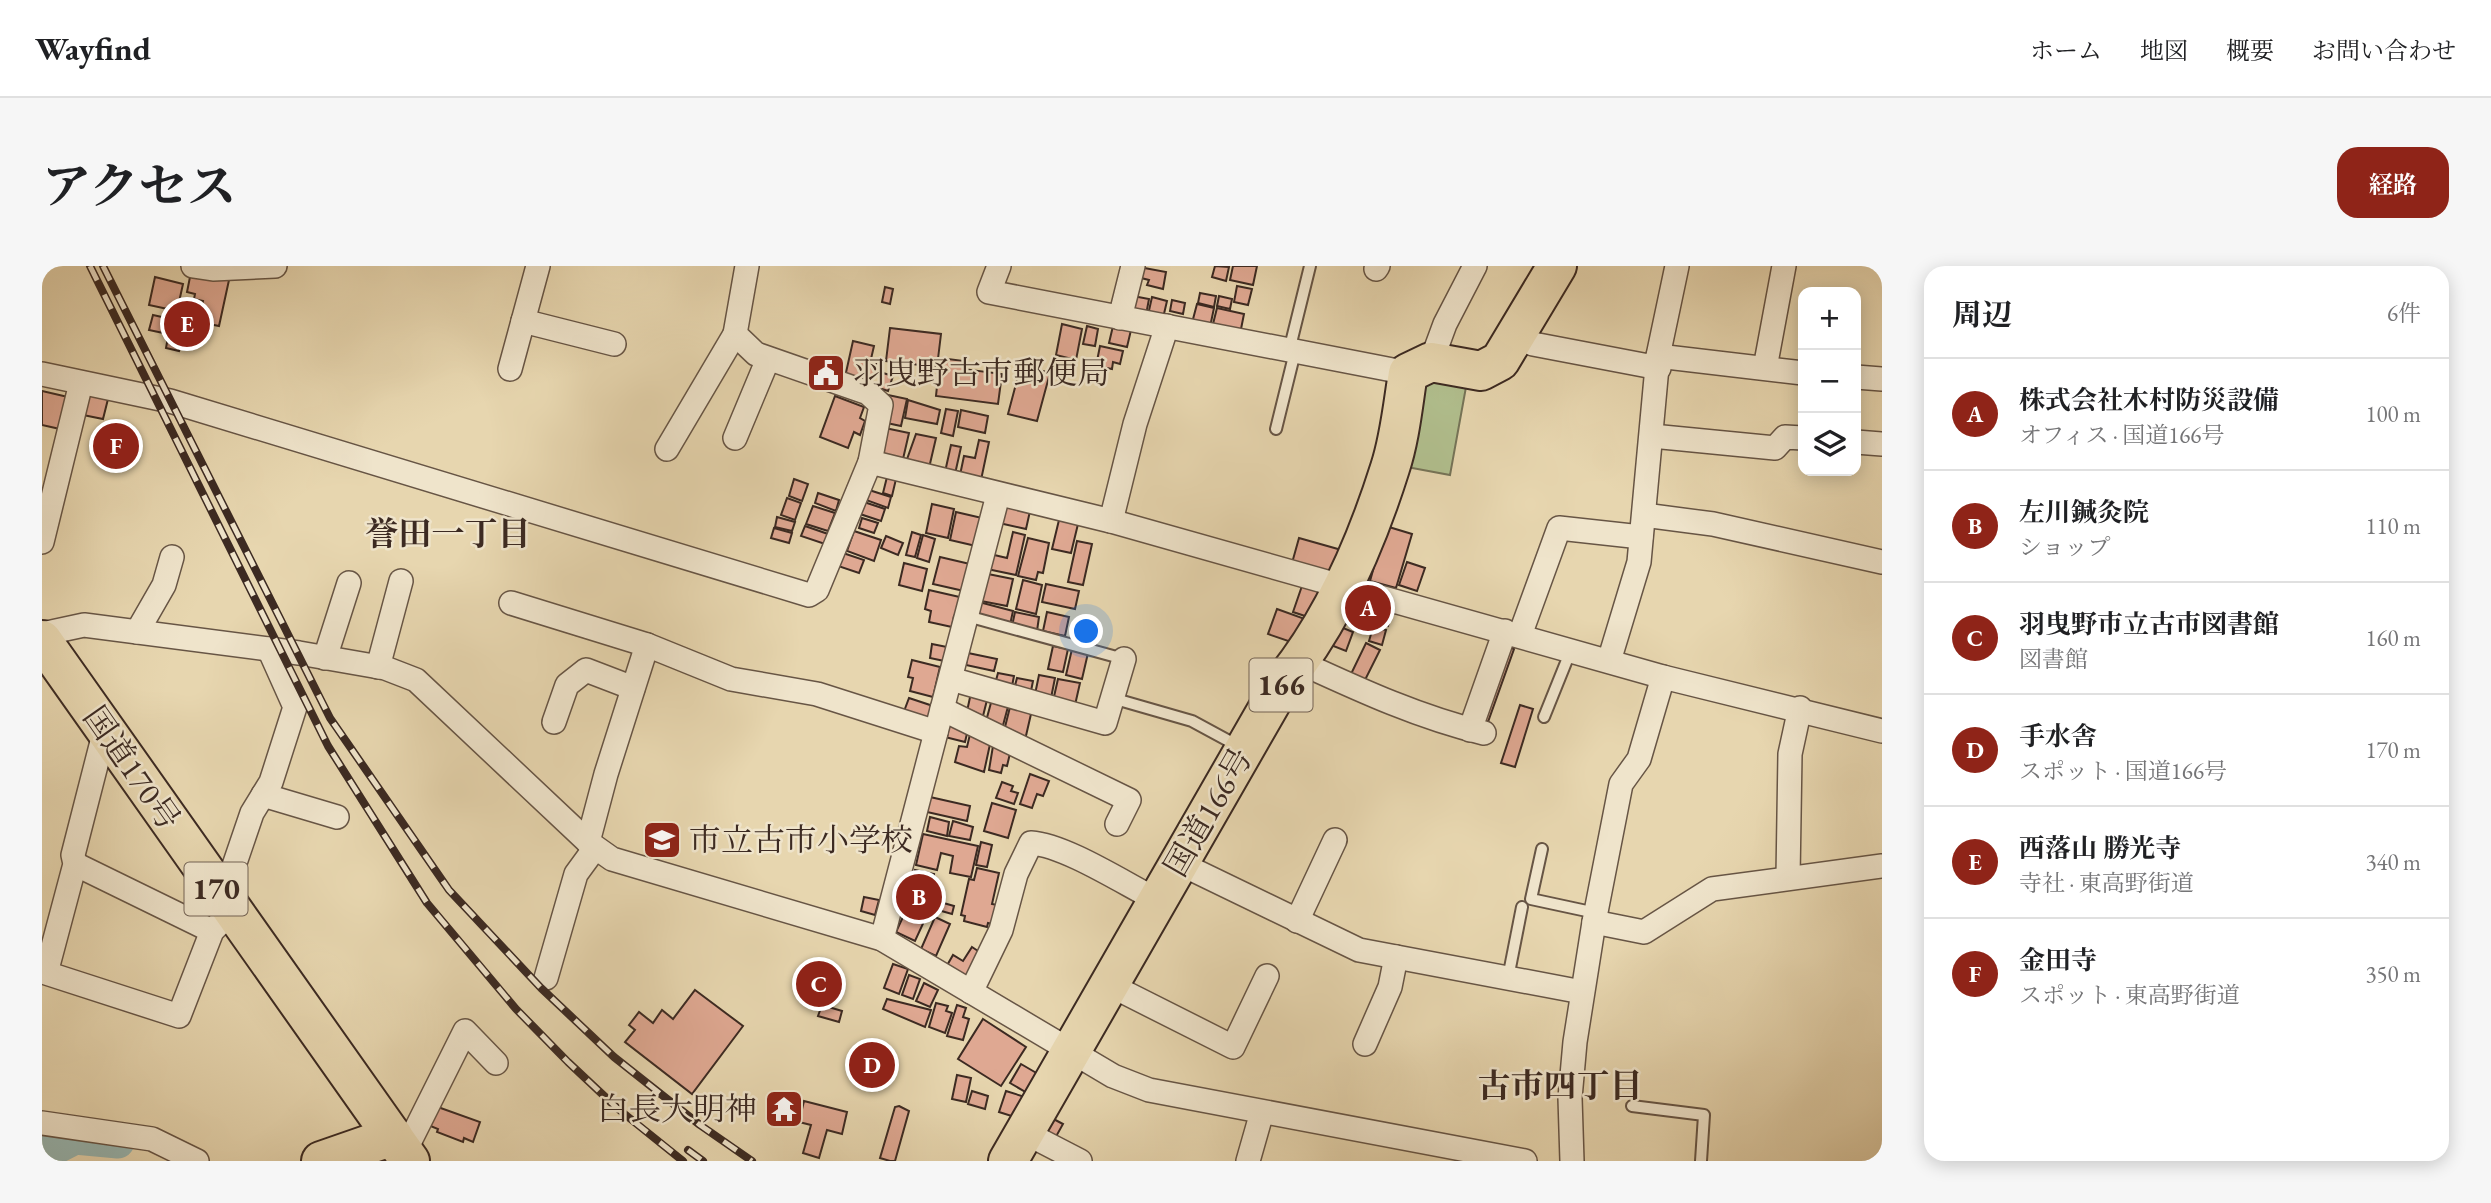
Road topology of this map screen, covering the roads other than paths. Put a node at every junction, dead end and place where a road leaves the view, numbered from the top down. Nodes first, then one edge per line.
1 (193, 266) edge
2 (275, 266) edge
3 (538, 266) edge
4 (747, 266) edge
5 (999, 266) edge
6 (1133, 266) edge
7 (1310, 266) edge
8 (1475, 266) edge
9 (1677, 266) edge
10 (1784, 266) edge
11 (1551, 268) edge
12 (1120, 318) junction
13 (523, 321) junction
14 (1167, 326) junction
15 (735, 334) junction
16 (1514, 335) junction
17 (614, 344) dead end
18 (1292, 351) junction
19 (768, 359) junction
20 (1658, 362) junction
21 (1420, 368) junction
22 (1765, 368) junction
23 (510, 369) dead end
24 (1798, 372) edge
25 (42, 374) edge
26 (1861, 377) edge
27 (1882, 379) edge
28 (81, 383) junction
29 (1276, 429) dead end
30 (1651, 436) junction
31 (735, 438) dead end
32 (1798, 438) edge
33 (1861, 442) edge
34 (1882, 444) edge
35 (667, 449) dead end
36 (870, 462) junction
37 (998, 495) junction
38 (1111, 521) junction
39 (1643, 526) junction
40 (42, 542) edge
41 (172, 557) dead end
42 (1882, 562) edge
43 (401, 581) dead end
44 (349, 583) dead end
45 (1344, 586) junction
46 (511, 603) dead end
47 (967, 616) junction
48 (136, 632) junction
49 (1513, 633) junction
50 (42, 634) edge
51 (42, 640) edge
52 (647, 645) junction
53 (268, 649) junction
54 (1571, 650) junction
55 (325, 658) junction
56 (1124, 659) joint
57 (1609, 661) junction
58 (1299, 662) junction
59 (378, 667) junction
60 (1663, 677) junction
61 (951, 679) junction
62 (633, 688) junction
63 (1112, 698) junction
64 (1800, 708) junction
65 (942, 709) junction
66 (1544, 717) dead end
67 (554, 722) dead end
68 (105, 730) junction
69 (1882, 731) edge
70 (936, 732) junction
71 (1245, 750) junction
72 (263, 796) junction
73 (337, 817) dead end
74 (1117, 824) dead end
75 (1335, 840) dead end
76 (592, 845) junction
77 (1542, 849) dead end
78 (1179, 863) junction
79 (75, 864) junction
80 (1882, 866) edge
81 (1788, 877) junction
82 (1157, 900) junction
83 (1522, 907) dead end
84 (223, 914) junction
85 (1595, 917) junction
86 (1297, 921) junction
87 (881, 939) junction
88 (1396, 957) junction
89 (1267, 976) dead end
90 (546, 978) dead end
91 (1508, 978) junction
92 (1108, 984) junction
93 (971, 992) junction
94 (1582, 992) junction
95 (1365, 1044) dead end
96 (1069, 1050) junction
97 (496, 1063) dead end
98 (1632, 1106) dead end
99 (1262, 1112) junction
100 (42, 1123) edge
101 (1016, 1146) edge
102 (401, 1148) edge
103 (197, 1161) edge
104 (321, 1161) edge
105 (1080, 1161) edge
106 (1248, 1161) edge
107 (1525, 1161) edge
108 (1572, 1161) edge
109 (1701, 1161) edge

1 - 2 street
3 - 13 street
4 - 15 street
5 - 12 street
6 - 12 street
7 - 18 lane
8 - 21 street
9 - 20 street
10 - 22 street
11 - 16 highway
12 - 14 street
13 - 17 street
13 - 23 street
14 - 18 street
14 - 38 street
15 - 19 street
15 - 35 street
16 - 20 street
16 - 21 highway
18 - 21 street
18 - 29 lane
19 - 31 street
19 - 36 street
20 - 22 street
20 - 30 street
21 - 45 highway, 国道166号 / 166
22 - 24 street
25 - 28 street
26 - 27 street
28 - 36 street
28 - 40 street
30 - 32 street
30 - 39 street
33 - 34 street
36 - 37 street
37 - 38 street
37 - 47 street
38 - 45 street
39 - 42 street
39 - 49 street
39 - 57 street
41 - 48 street
43 - 59 street
44 - 55 street
45 - 49 street
45 - 58 highway, 国道166号 / 166
46 - 52 street
47 - 56 lane
47 - 61 street
48 - 50 street
48 - 53 street
49 - 54 street
49 - 58 street
51 - 68 highway, 国道170号 / 170
52 - 62 street
52 - 70 street
53 - 55 street
53 - 72 street
54 - 57 street
54 - 66 lane
55 - 59 street
56 - 63 street
57 - 60 street
58 - 71 highway, 国道166号 / 166
59 - 76 street
60 - 64 street
60 - 85 street
61 - 63 street
61 - 65 street
62 - 67 street
62 - 76 street
63 - 71 lane
64 - 69 street
64 - 81 street
65 - 70 street
65 - 74 street
68 - 79 street
68 - 84 highway, 国道170号 / 170
70 - 87 street
71 - 78 highway, 国道166号 / 166
72 - 73 street
72 - 84 street
75 - 86 street
76 - 87 street
76 - 90 street
77 - 85 lane
78 - 82 highway, 国道166号 / 166
78 - 86 street
79 - 84 street
79 - 84 street
80 - 81 street
81 - 85 street
82 - 92 highway, 国道166号 / 166
82 - 93 street
83 - 91 lane
84 - 102 highway, 国道170号 / 170
85 - 94 street
86 - 88 street
87 - 93 street
88 - 91 street
88 - 95 street
89 - 92 street
91 - 94 street
92 - 96 highway, 国道166号 / 166
93 - 96 street
94 - 108 street
96 - 99 street
96 - 101 highway, 国道166号 / 166
97 - 102 street
98 - 109 lane
99 - 106 street
99 - 107 street
100 - 103 street
101 - 105 street
102 - 104 highway

